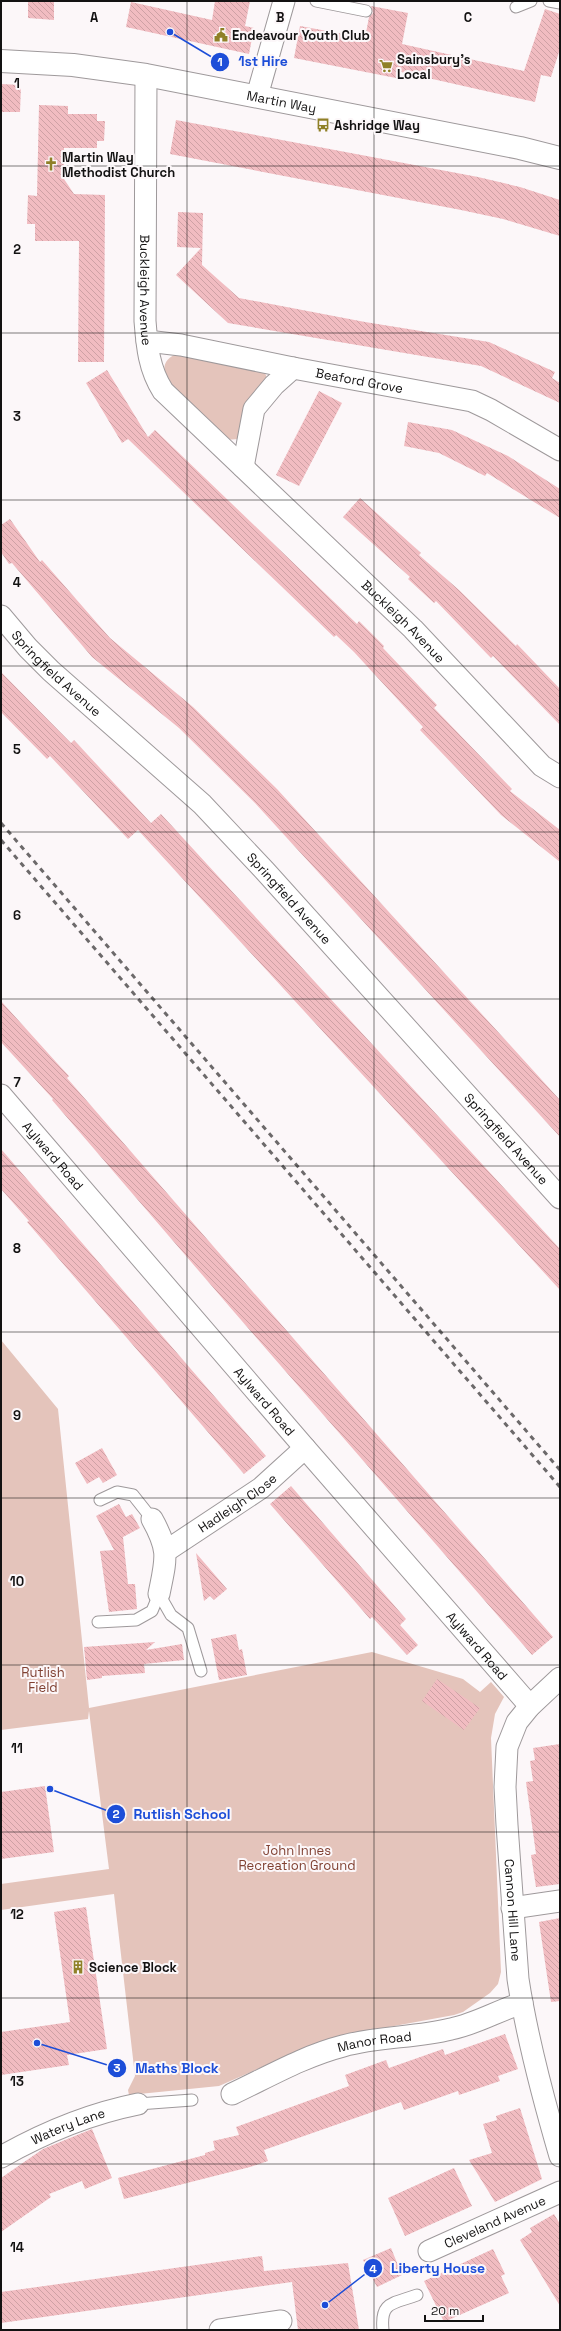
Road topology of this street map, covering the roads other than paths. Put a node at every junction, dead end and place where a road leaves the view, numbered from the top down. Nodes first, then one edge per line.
1 (284, 1) edge
2 (316, 1) edge
3 (531, 1) edge
4 (549, 1) edge
5 (560, 3) edge
6 (516, 7) dead end
7 (366, 10) dead end
8 (1, 61) edge
9 (146, 75) junction
10 (258, 96) junction
11 (560, 158) edge
12 (146, 341) junction
13 (292, 368) junction
14 (560, 450) edge
15 (243, 468) junction
16 (1, 616) edge
17 (560, 777) edge
18 (1, 1094) edge
19 (560, 1198) edge
20 (305, 1448) junction
21 (100, 1500) dead end
22 (152, 1519) joint
23 (166, 1551) junction
24 (159, 1594) junction
25 (98, 1622) dead end
26 (202, 1671) dead end
27 (560, 1678) edge
28 (530, 1706) junction
29 (560, 1901) edge
30 (512, 1908) junction
31 (522, 2004) junction
32 (232, 2094) dead end
33 (192, 2100) dead end
34 (138, 2104) joint
35 (560, 2156) edge
36 (1, 2157) edge
37 (560, 2192) edge
38 (429, 2251) dead end
39 (417, 2295) dead end
40 (281, 2321) dead end
41 (220, 2330) edge
42 (382, 2330) edge

1 - 10 street
2 - 7 lane
3 - 6 lane
4 - 5 lane
8 - 9 main road, Martin Way
9 - 10 main road, Martin Way
9 - 12 street, Buckleigh Avenue
10 - 11 main road, Martin Way
12 - 13 street, Beaford Grove
12 - 15 street, Buckleigh Avenue
13 - 14 street, Beaford Grove
13 - 15 street
15 - 17 street, Buckleigh Avenue
16 - 19 street, Springfield Avenue
18 - 20 street, Aylward Road
20 - 23 street, Hadleigh Close
20 - 28 street, Aylward Road
21 - 22 lane
22 - 23 street
23 - 24 street
24 - 25 lane
24 - 26 lane
27 - 28 street, Cannon Hill Lane
28 - 30 street, Cannon Hill Lane
29 - 30 street
30 - 31 street, Cannon Hill Lane
31 - 32 street, Manor Road
31 - 35 street, Cannon Hill Lane
33 - 34 lane
34 - 36 street, Watery Lane
37 - 38 street, Cleveland Avenue
39 - 42 lane
40 - 41 street

